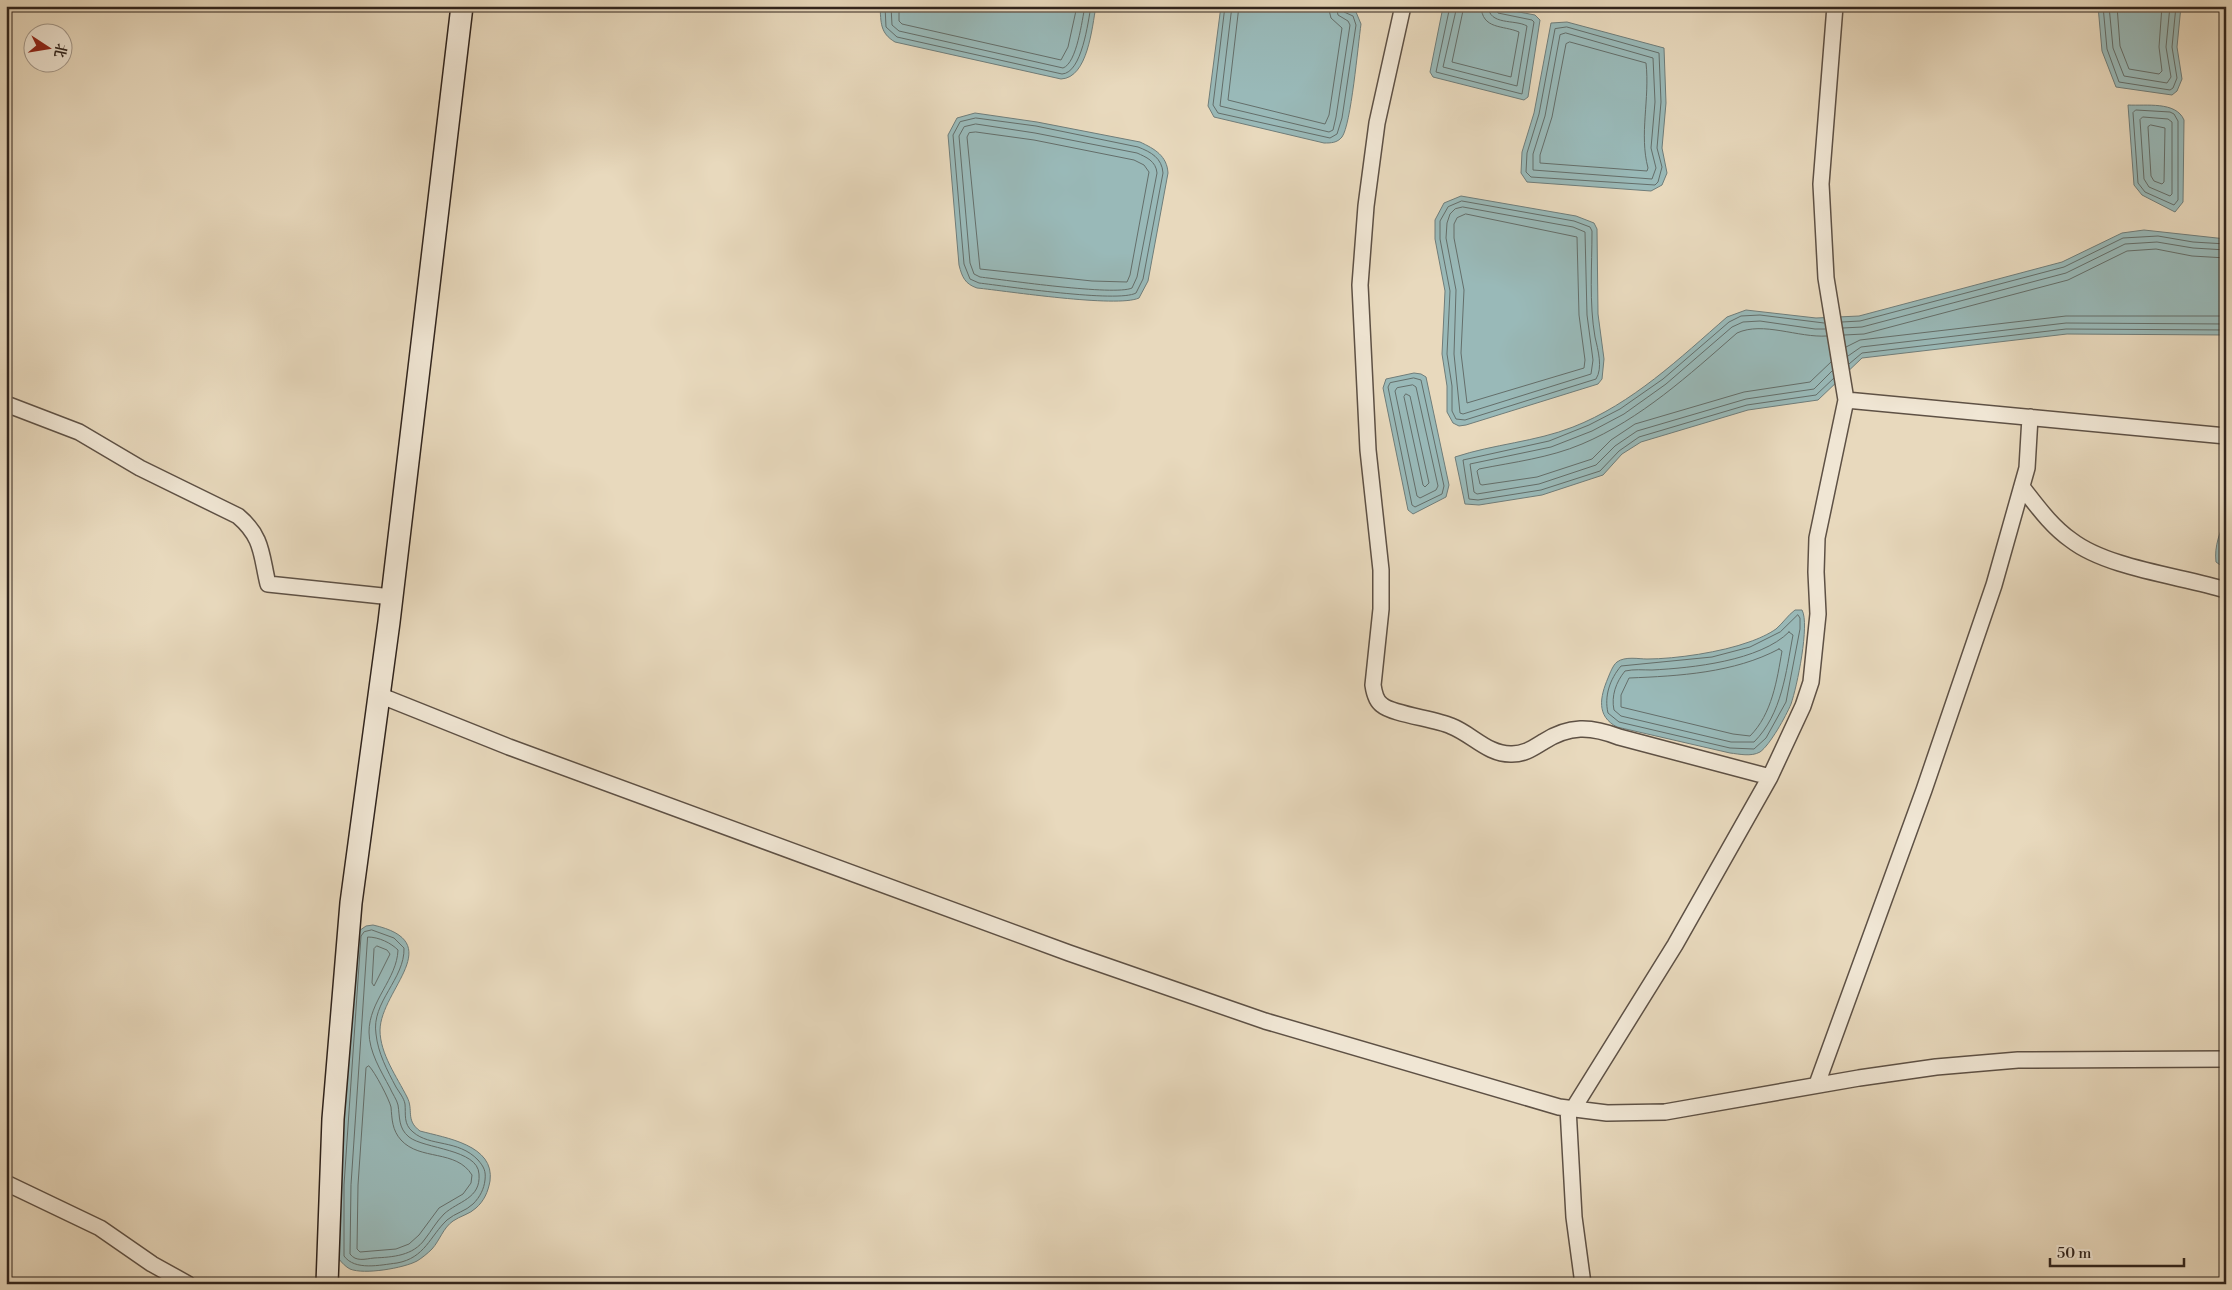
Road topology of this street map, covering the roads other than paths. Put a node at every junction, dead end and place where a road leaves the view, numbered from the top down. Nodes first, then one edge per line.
1 (462, 6) edge
2 (1403, 6) edge
3 (1835, 6) edge
4 (1846, 400) junction
5 (6, 404) edge
6 (2030, 417) junction
7 (2226, 436) edge
8 (2022, 487) junction
9 (2226, 590) edge
10 (392, 597) junction
11 (379, 695) junction
12 (1770, 777) junction
13 (2226, 1059) edge
14 (1817, 1084) junction
15 (1570, 1109) junction
16 (6, 1183) edge
17 (188, 1284) edge
18 (327, 1284) edge
19 (1583, 1284) edge

1 - 10 street
2 - 12 street
3 - 4 street
4 - 6 street
4 - 12 street
5 - 10 street
6 - 7 street
6 - 8 street
8 - 9 street
8 - 14 street
10 - 11 street
11 - 15 street
11 - 18 street
12 - 15 street
13 - 14 street
14 - 15 street
15 - 19 street
16 - 17 street

